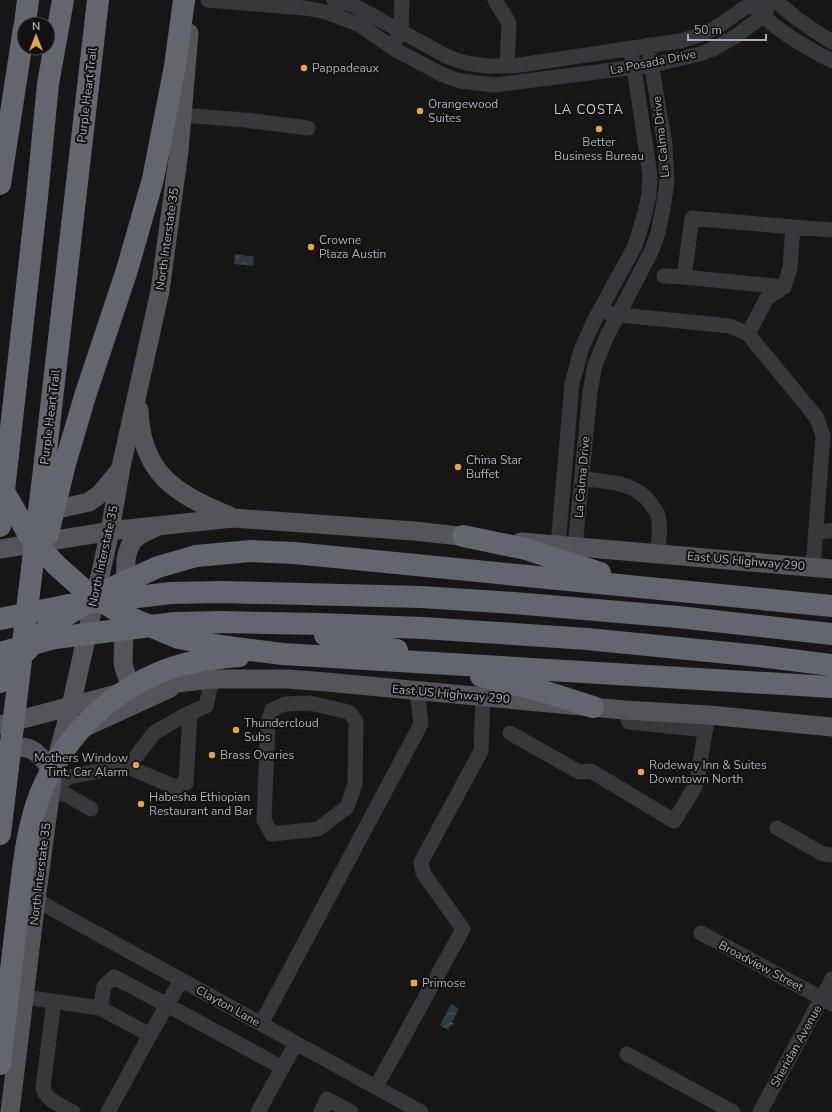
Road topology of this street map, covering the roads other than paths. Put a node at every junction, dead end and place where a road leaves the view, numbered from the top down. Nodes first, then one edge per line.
1 (28, 0) edge
2 (53, 0) edge
3 (63, 0) edge
4 (98, 0) edge
5 (184, 0) edge
6 (192, 0) edge
7 (208, 0) edge
8 (334, 0) edge
9 (402, 0) edge
10 (495, 0) edge
11 (772, 0) edge
12 (776, 0) edge
13 (755, 1) edge
14 (26, 16) edge
15 (763, 16) junction
16 (401, 31) junction
17 (832, 42) edge
18 (648, 45) junction
19 (391, 47) junction
20 (630, 48) junction
21 (584, 55) junction
22 (20, 56) edge
23 (832, 61) edge
24 (652, 65) junction
25 (507, 66) junction
26 (634, 68) junction
27 (585, 74) junction
28 (48, 84) junction
29 (182, 115) junction
30 (308, 128) dead end
31 (0, 184) edge
32 (793, 227) junction
33 (832, 230) edge
34 (664, 276) dead end
35 (684, 277) junction
36 (784, 287) junction
37 (599, 311) junction
38 (618, 315) junction
39 (748, 334) junction
40 (138, 393) junction
41 (570, 407) junction
42 (588, 407) junction
43 (122, 467) junction
44 (3, 479) edge
45 (582, 479) junction
46 (233, 518) junction
47 (0, 520) edge
48 (159, 525) junction
49 (832, 530) edge
50 (816, 532) junction
51 (463, 536) junction
52 (108, 539) junction
53 (567, 546) junction
54 (0, 549) edge
55 (657, 554) junction
56 (813, 566) junction
57 (832, 568) edge
58 (832, 606) edge
59 (0, 619) edge
60 (222, 622) junction
61 (760, 626) junction
62 (25, 627) junction
63 (832, 634) edge
64 (0, 653) edge
65 (283, 654) junction
66 (832, 665) edge
67 (212, 679) junction
68 (0, 682) edge
69 (182, 682) junction
70 (315, 682) junction
71 (832, 686) edge
72 (143, 687) junction
73 (416, 691) junction
74 (483, 697) junction
75 (310, 703) junction
76 (71, 706) junction
77 (593, 707) junction
78 (190, 713) junction
79 (707, 722) junction
80 (0, 725) edge
81 (832, 727) edge
82 (510, 733) dead end
83 (0, 750) edge
84 (128, 767) junction
85 (52, 782) junction
86 (91, 809) dead end
87 (777, 828) dead end
88 (0, 834) edge
89 (832, 855) edge
90 (36, 900) junction
91 (701, 933) dead end
92 (832, 979) edge
93 (181, 980) junction
94 (16, 998) junction
95 (54, 1001) junction
96 (827, 1001) edge
97 (167, 1005) junction
98 (100, 1008) junction
99 (261, 1024) junction
100 (150, 1035) junction
101 (296, 1044) junction
102 (627, 1054) dead end
103 (0, 1064) edge
104 (283, 1068) junction
105 (376, 1087) junction
106 (10, 1112) edge
107 (73, 1112) edge
108 (108, 1112) edge
109 (258, 1112) edge
110 (321, 1112) edge
111 (352, 1112) edge
112 (421, 1112) edge
113 (733, 1112) edge
114 (760, 1112) edge

1 - 14 highway
2 - 28 highway
3 - 28 highway
4 - 62 highway, Purple Heart Trail
5 - 62 highway
6 - 29 main road, North Interstate 35
7 - 19 street, La Posada Drive
8 - 16 street, La Posada Drive
9 - 16 street
10 - 25 street
11 - 15 street, La Posada Drive
12 - 17 street
13 - 15 street
13 - 18 street, La Posada Drive
15 - 23 street
15 - 24 street, La Posada Drive
16 - 19 street
16 - 25 street, La Posada Drive
18 - 20 street, La Posada Drive
18 - 24 street, La Calma Drive
19 - 27 street, La Posada Drive
20 - 21 street, La Posada Drive
20 - 26 street, La Calma Drive
21 - 25 street, La Posada Drive
21 - 27 street
22 - 31 highway
24 - 26 street, La Posada Drive
24 - 38 street, La Calma Drive
26 - 27 street, La Posada Drive
26 - 37 street, La Calma Drive
28 - 44 highway
29 - 30 street
29 - 40 main road, North Interstate 35
32 - 33 street
32 - 35 street
32 - 36 street
34 - 35 street
35 - 36 street
36 - 39 street
37 - 38 street
37 - 41 street, La Calma Drive
38 - 39 street
38 - 42 street, La Calma Drive
39 - 50 street
40 - 43 main road, North Interstate 35
40 - 46 main road
41 - 42 street
41 - 53 street, La Calma Drive
42 - 45 street, La Calma Drive
43 - 47 main road
43 - 52 main road, North Interstate 35
44 - 47 highway
44 - 65 highway
45 - 53 street, La Calma Drive
45 - 55 street
46 - 48 main road, East US Highway 290
46 - 51 main road, East US Highway 290
48 - 52 main road, East US Highway 290
48 - 72 main road
49 - 50 street
50 - 56 street
51 - 53 main road, East US Highway 290
51 - 61 highway
52 - 54 main road, East US Highway 290
52 - 76 main road, North Interstate 35
53 - 55 main road, East US Highway 290
55 - 56 main road, East US Highway 290
56 - 57 main road, East US Highway 290
58 - 68 highway
59 - 61 highway
60 - 64 highway
60 - 66 highway
60 - 77 highway
61 - 63 highway
62 - 88 highway, Purple Heart Trail
65 - 71 highway
65 - 94 highway
67 - 69 main road, East US Highway 290
67 - 70 main road, East US Highway 290
67 - 78 street
69 - 72 main road, East US Highway 290
69 - 85 main road
70 - 73 main road, East US Highway 290
70 - 75 street
72 - 76 main road, East US Highway 290
73 - 74 main road, East US Highway 290
73 - 99 street
74 - 77 main road, East US Highway 290
74 - 105 street
75 - 75 street
76 - 80 main road, East US Highway 290
76 - 85 main road, North Interstate 35
77 - 79 main road, East US Highway 290
78 - 84 street
78 - 84 street
79 - 81 main road, East US Highway 290
79 - 82 street
83 - 85 main road
84 - 85 street
85 - 86 street
85 - 90 main road, North Interstate 35
87 - 89 street
90 - 93 street, Clayton Lane
90 - 94 main road, North Interstate 35
91 - 96 street, Broadview Street
92 - 96 street, Sheridan Avenue
93 - 97 street
93 - 99 street, Clayton Lane
94 - 95 street
94 - 103 highway
94 - 106 main road, North Interstate 35
95 - 98 street
95 - 107 street
96 - 114 street, Sheridan Avenue
97 - 98 street
97 - 100 street
97 - 104 street
98 - 100 street
99 - 101 street, Clayton Lane
100 - 108 street
101 - 104 street
101 - 105 street, Clayton Lane
102 - 113 street
104 - 109 street
105 - 112 street, Clayton Lane
110 - 111 street

